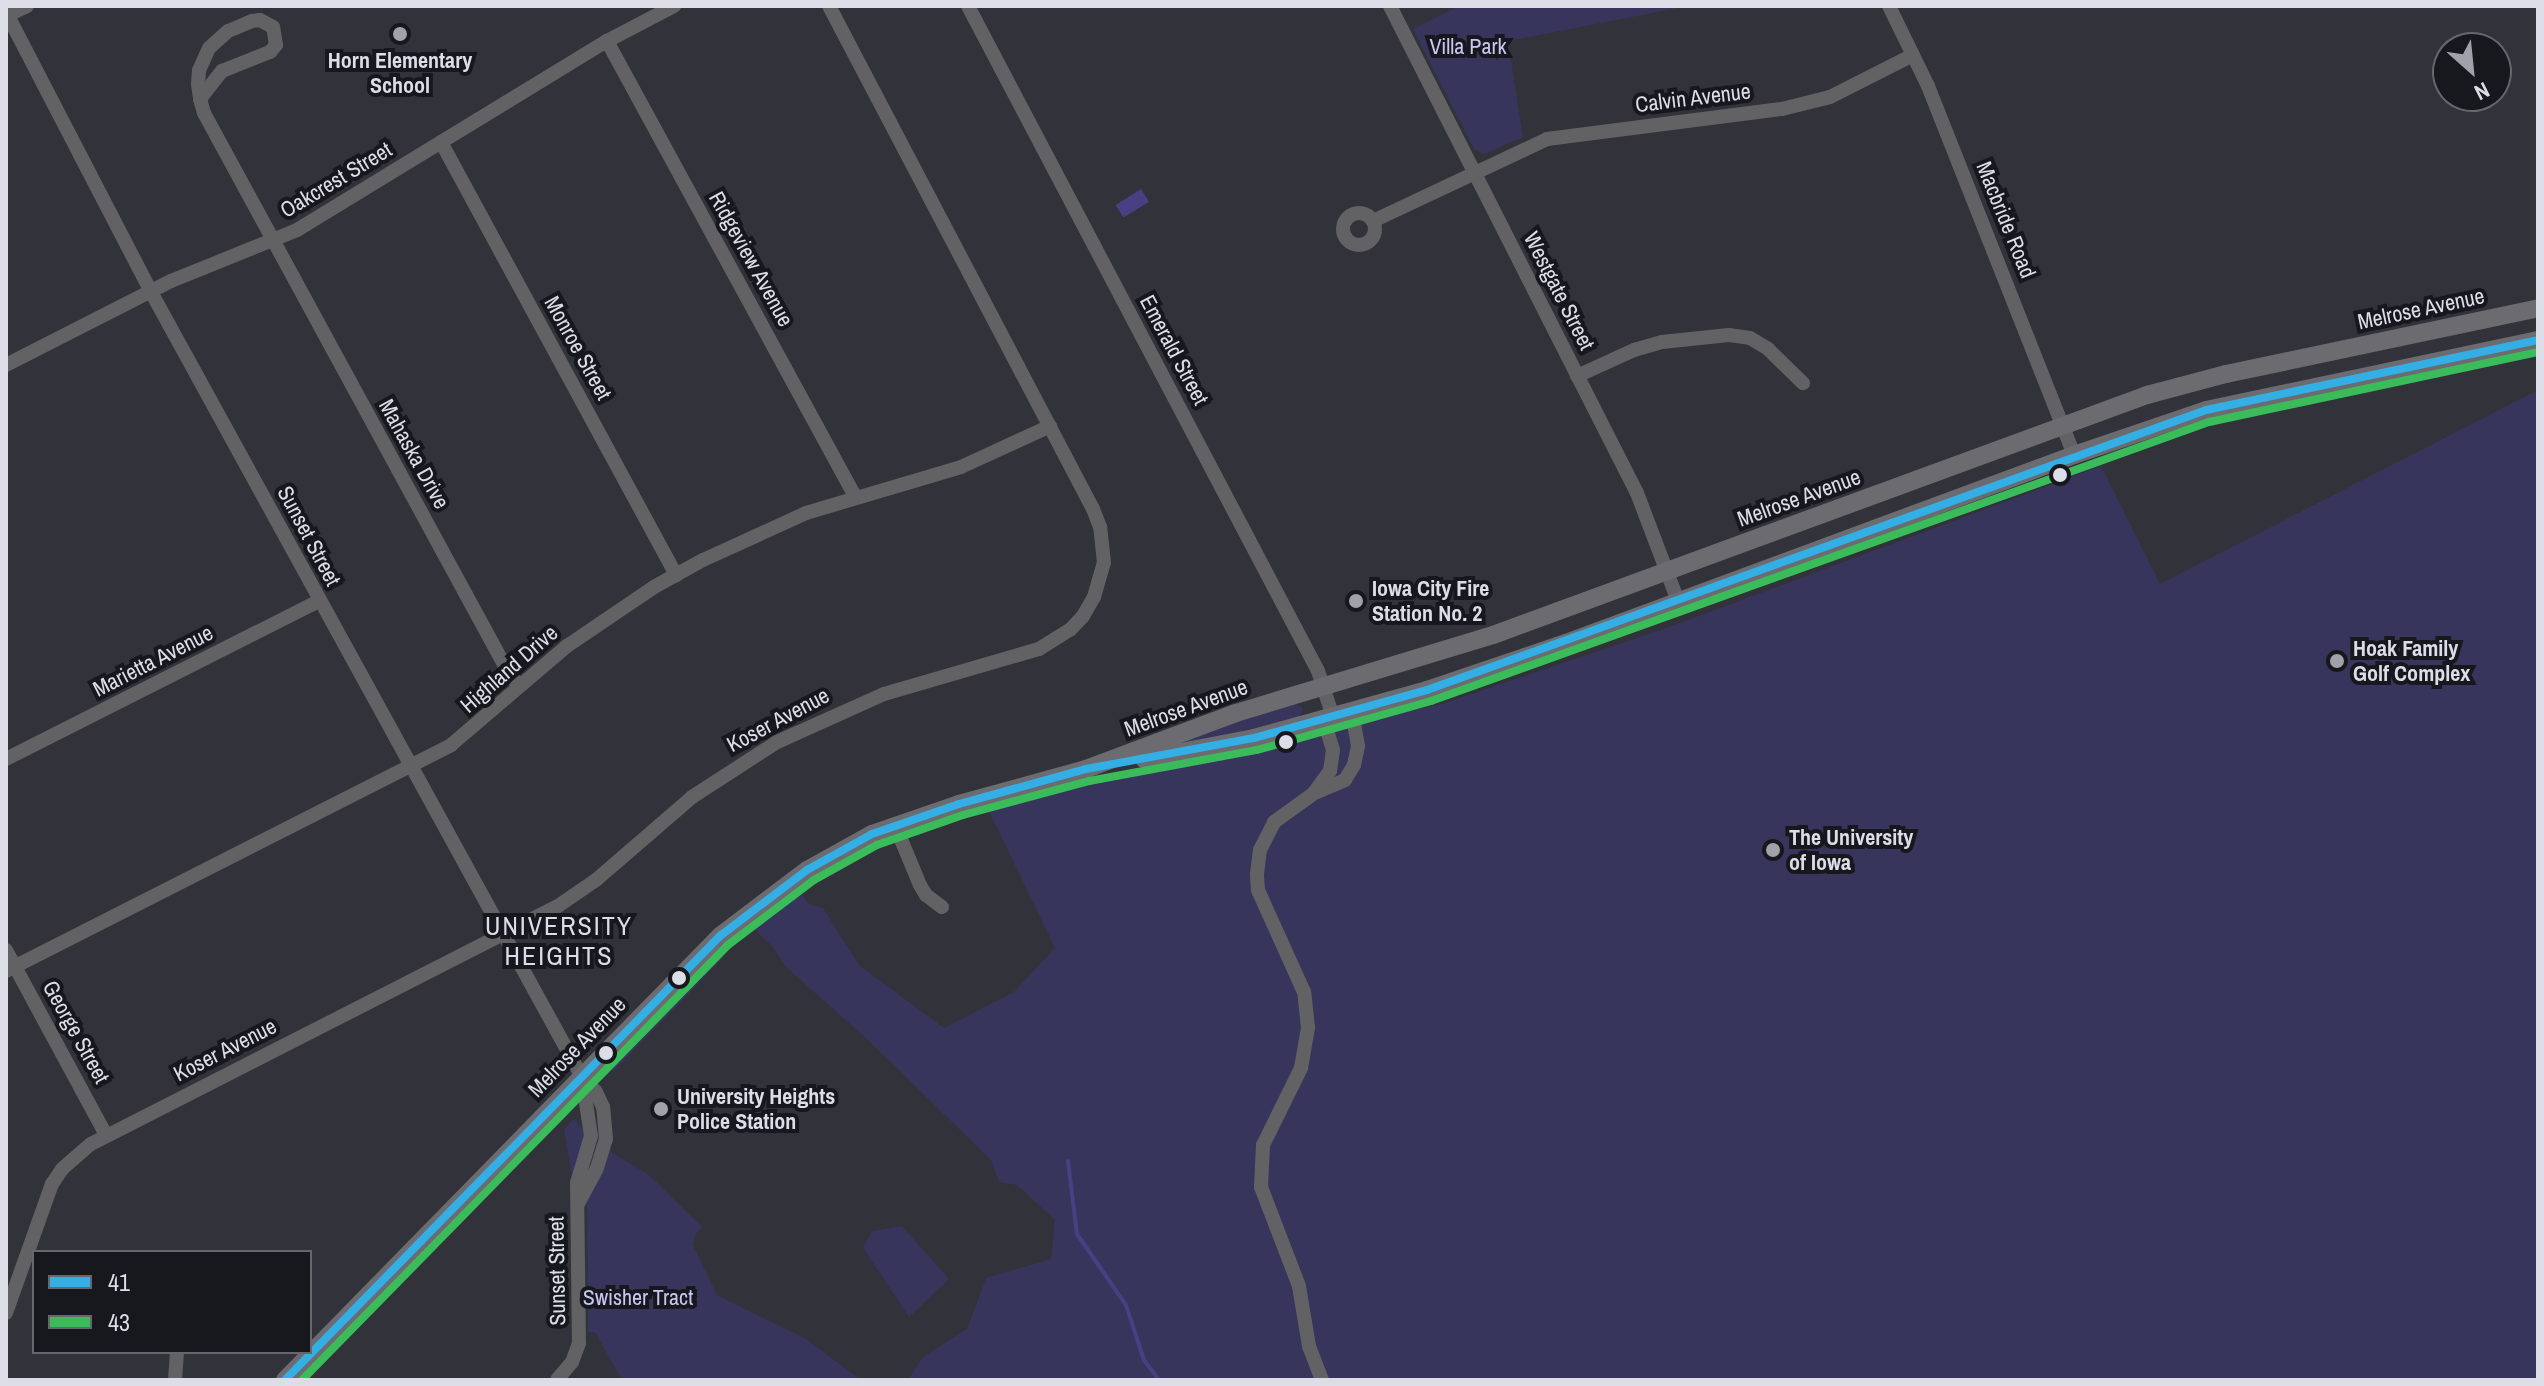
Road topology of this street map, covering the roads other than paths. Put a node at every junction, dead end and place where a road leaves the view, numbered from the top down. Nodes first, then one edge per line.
1 (27, 6) edge
2 (674, 6) edge
3 (829, 6) edge
4 (968, 6) edge
5 (1390, 6) edge
6 (1889, 6) edge
7 (7, 15) edge
8 (607, 41) junction
9 (1913, 55) junction
10 (200, 99) junction
11 (441, 142) junction
12 (1474, 171) junction
13 (1373, 221) dead end
14 (273, 241) junction
15 (150, 290) junction
16 (2538, 308) edge
17 (2538, 340) edge
18 (6, 365) edge
19 (1577, 376) junction
20 (1803, 383) dead end
21 (2063, 425) junction
22 (1050, 426) junction
23 (2074, 455) junction
24 (856, 498) junction
25 (1667, 572) junction
26 (676, 575) junction
27 (319, 601) junction
28 (1678, 601) junction
29 (519, 686) junction
30 (1324, 687) junction
31 (1352, 712) junction
32 (1329, 718) junction
33 (6, 759) edge
34 (410, 766) junction
35 (1086, 769) junction
36 (1313, 794) junction
37 (895, 825) junction
38 (942, 907) dead end
39 (503, 935) junction
40 (6, 950) edge
41 (10, 968) edge
42 (582, 1077) junction
43 (106, 1135) junction
44 (6, 1313) edge
45 (312, 1352) edge
46 (177, 1354) edge
47 (310, 1354) edge
48 (175, 1380) edge
49 (285, 1380) edge
50 (557, 1380) edge
51 (1322, 1380) edge

1 - 7 street
2 - 8 street, Oakcrest Street
3 - 22 street, Koser Avenue
4 - 30 street, Emerald Street
5 - 12 street, Westgate Street
6 - 9 street, Macbride Road
7 - 15 street, Sunset Street
8 - 11 street, Oakcrest Street
8 - 24 street, Ridgeview Avenue
9 - 12 street, Calvin Avenue
9 - 21 street, Macbride Road
10 - 10 street
10 - 14 street, Mahaska Drive
11 - 14 street, Oakcrest Street
11 - 26 street, Monroe Street
12 - 13 street, Calvin Avenue
12 - 19 street, Westgate Street
14 - 15 street, Oakcrest Street
14 - 29 street, Mahaska Drive
15 - 18 street, Oakcrest Street
15 - 27 street, Sunset Street
16 - 21 main road, Melrose Avenue
17 - 23 main road, Melrose Avenue
19 - 20 street
19 - 25 street, Westgate Street
21 - 23 street, Macbride Road
21 - 25 main road, Melrose Avenue
22 - 24 street, Highland Drive
22 - 39 street, Koser Avenue
23 - 28 main road, Melrose Avenue
24 - 26 street, Highland Drive
25 - 28 street, Westgate Street
25 - 30 main road, Melrose Avenue
26 - 29 street, Highland Drive
27 - 33 street, Marietta Avenue
27 - 34 street, Sunset Street
28 - 31 main road, Melrose Avenue
29 - 34 street, Highland Drive
30 - 32 street, Emerald Street
30 - 35 main road, Melrose Avenue
31 - 32 main road, Melrose Avenue
31 - 36 street
32 - 35 main road, Melrose Avenue
32 - 36 street, Emerald Street
34 - 39 street, Sunset Street
34 - 41 street, Highland Drive
35 - 37 main road, Melrose Avenue
36 - 51 street
37 - 38 street
37 - 42 main road, Melrose Avenue
39 - 42 street, Sunset Street
39 - 43 street, Koser Avenue
40 - 41 street, George Street
41 - 43 street, George Street
42 - 45 main road, Melrose Avenue
42 - 50 street, Sunset Street
43 - 44 street, Koser Avenue
46 - 48 street
47 - 49 main road, Melrose Avenue

